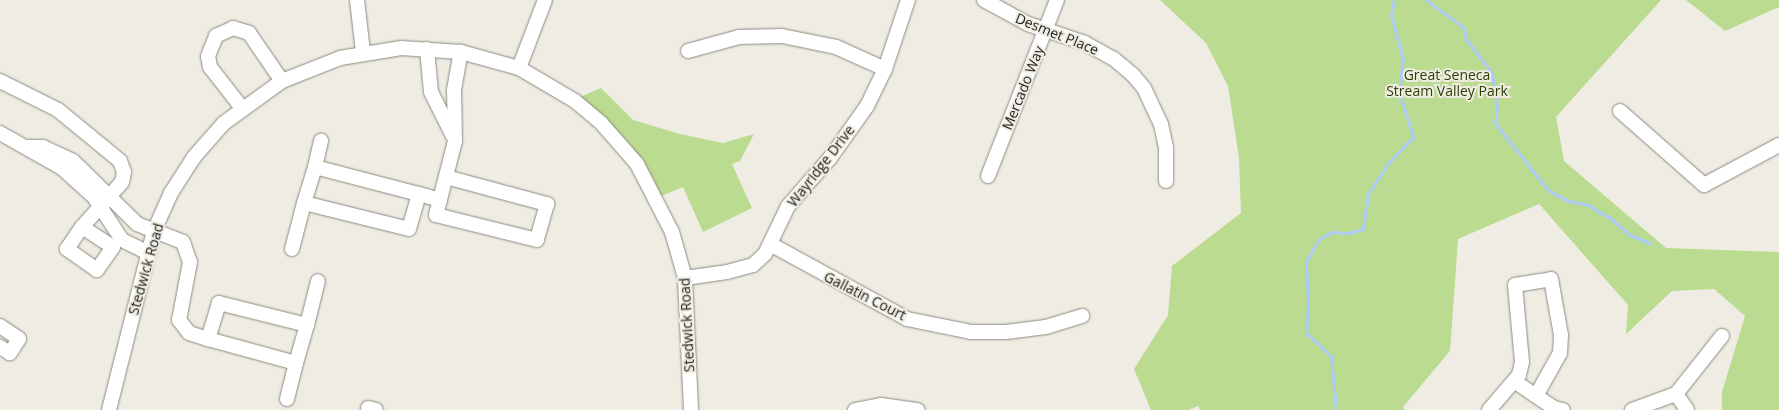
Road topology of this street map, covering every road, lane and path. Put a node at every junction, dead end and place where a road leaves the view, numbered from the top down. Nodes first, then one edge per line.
1 (357, 0) edge
2 (545, 0) edge
3 (908, 0) edge
4 (984, 0) edge
5 (1057, 0) edge
6 (1046, 31) junction
7 (427, 49) junction
8 (688, 51) dead end
9 (363, 52) junction
10 (462, 52) junction
11 (519, 68) junction
12 (885, 68) junction
13 (0, 82) edge
14 (282, 82) junction
15 (242, 108) junction
16 (1620, 110) dead end
17 (0, 133) edge
18 (456, 141) junction
19 (321, 142) dead end
20 (1779, 145) edge
21 (315, 167) junction
22 (988, 176) dead end
23 (446, 177) junction
24 (1166, 181) dead end
25 (418, 194) junction
26 (104, 200) junction
27 (440, 200) junction
28 (304, 203) junction
29 (82, 227) dead end
30 (154, 231) junction
31 (772, 245) junction
32 (292, 250) dead end
33 (148, 253) junction
34 (686, 278) junction
35 (318, 281) dead end
36 (1082, 316) dead end
37 (306, 325) junction
38 (0, 326) edge
39 (1722, 336) dead end
40 (208, 339) junction
41 (0, 347) edge
42 (296, 363) junction
43 (1514, 381) junction
44 (1676, 394) junction
45 (1536, 396) junction
46 (287, 399) dead end
47 (109, 410) edge
48 (691, 410) edge
49 (855, 410) edge
50 (918, 410) edge
51 (1489, 410) edge
52 (1563, 410) edge
53 (1632, 410) edge
54 (1687, 410) edge

1 - 9 street
2 - 11 street
3 - 12 street, Wayridge Drive
4 - 6 street, Desmet Place
5 - 6 street, Mercado Way
6 - 22 street, Mercado Way
6 - 24 street, Desmet Place
7 - 9 street, Stedwick Road
7 - 10 street, Stedwick Road
7 - 18 street
8 - 12 street
9 - 14 street, Stedwick Road
10 - 11 street, Stedwick Road
10 - 18 street
11 - 34 street, Stedwick Road
12 - 31 street, Wayridge Drive
13 - 26 street
14 - 15 street, Stedwick Road
14 - 15 street
15 - 30 street, Stedwick Road
16 - 20 street
17 - 26 street
18 - 23 street
19 - 21 street
21 - 25 street
21 - 28 street
23 - 27 street
23 - 27 street
25 - 27 street
25 - 28 street
26 - 29 street
26 - 30 street
26 - 33 street
28 - 32 street
30 - 33 street, Stedwick Road
30 - 40 street
31 - 34 street, Wayridge Drive
31 - 36 street, Gallatin Court
33 - 47 street, Stedwick Road
34 - 48 street, Stedwick Road
35 - 37 street
37 - 40 street
37 - 42 street
38 - 41 street
39 - 44 street
40 - 42 street
42 - 46 street
43 - 45 street
43 - 45 street
43 - 51 street
44 - 53 street
44 - 54 street
45 - 52 street
49 - 50 street

